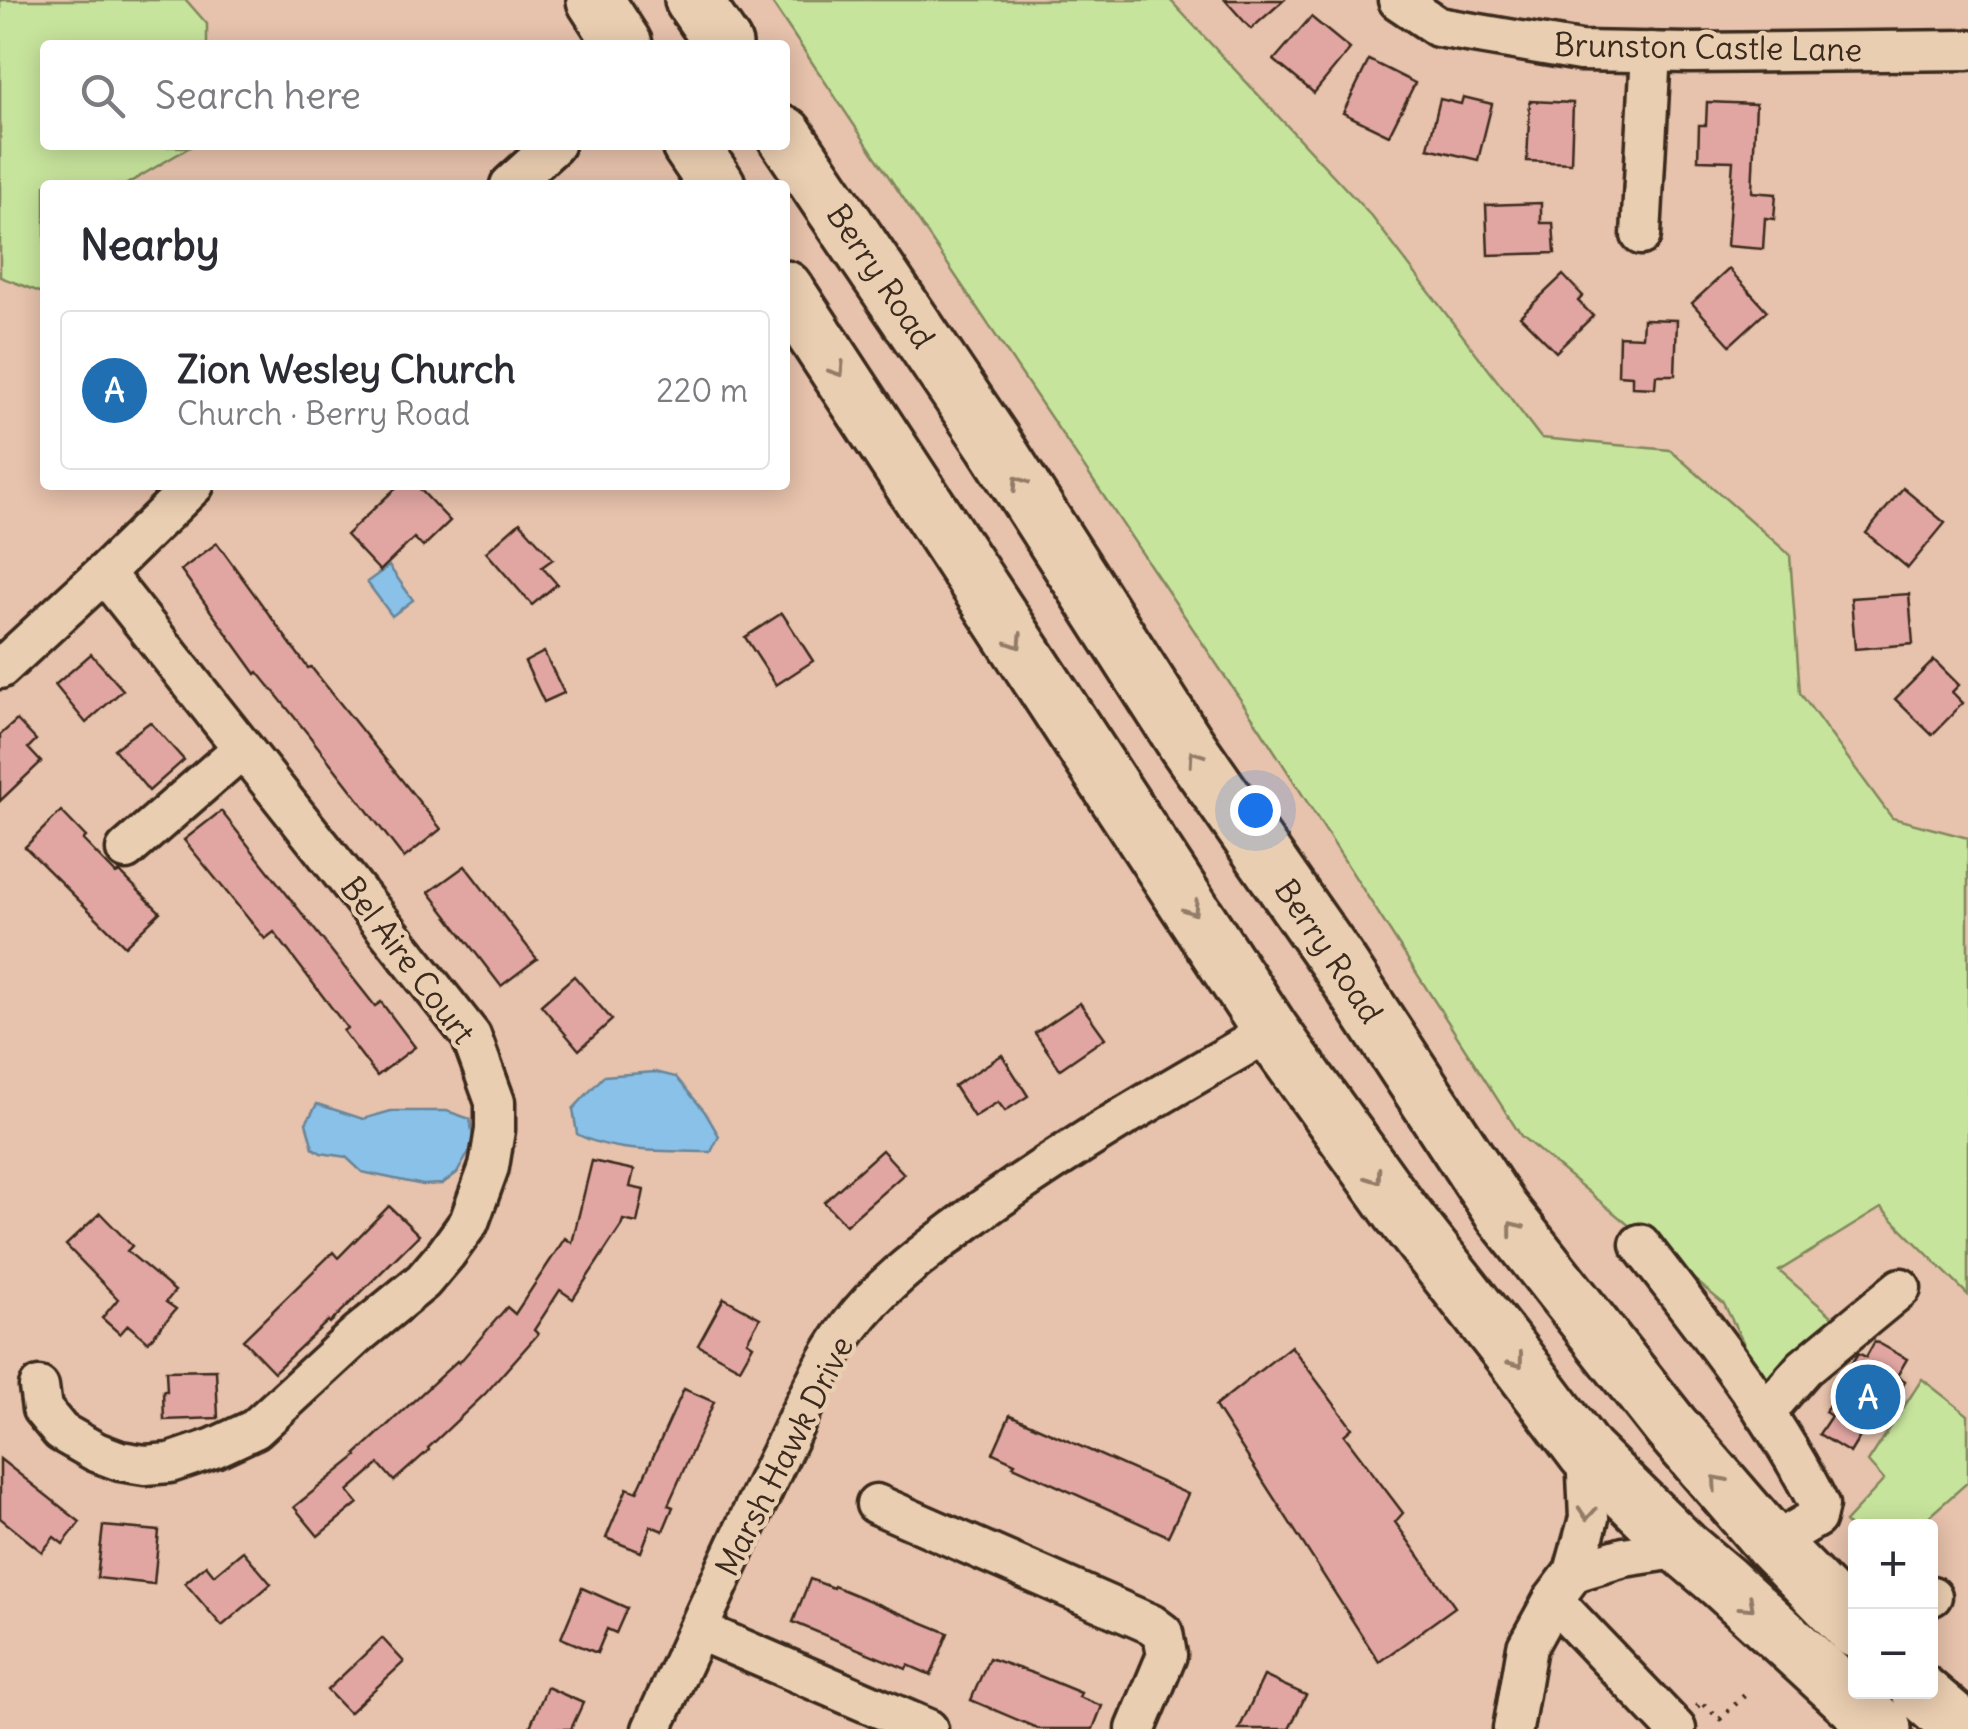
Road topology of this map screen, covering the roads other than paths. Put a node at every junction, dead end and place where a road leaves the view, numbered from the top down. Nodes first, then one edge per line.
1 (594, 0) edge
2 (1398, 0) edge
3 (621, 40) edge
4 (1968, 50) edge
5 (1651, 52) junction
6 (790, 141) edge
7 (548, 150) edge
8 (693, 150) edge
9 (516, 180) edge
10 (714, 180) edge
11 (1641, 236) dead end
12 (790, 296) edge
13 (189, 490) edge
14 (104, 573) junction
15 (0, 669) edge
16 (243, 748) junction
17 (126, 850) dead end
18 (1271, 1031) junction
19 (1640, 1244) dead end
20 (1901, 1288) dead end
21 (38, 1386) dead end
22 (1766, 1413) junction
23 (1586, 1454) junction
24 (876, 1504) dead end
25 (1772, 1544) junction
26 (1683, 1548) junction
27 (1564, 1586) junction
28 (1848, 1622) edge
29 (698, 1630) junction
30 (1932, 1714) edge
31 (916, 1726) edge
32 (1671, 1727) edge
33 (652, 1729) edge
34 (1136, 1729) edge
35 (1513, 1729) edge

1 - 3 highway
2 - 5 street, Brunston Castle Lane
4 - 5 street, Brunston Castle Lane
5 - 11 street
25 -> 6 highway, Berry Road
7 - 9 street
8 - 10 highway
12 -> 18 highway
13 - 14 street
14 - 15 street
14 - 16 street, Bel Aire Court
16 - 17 street
16 - 21 street, Bel Aire Court
18 -> 23 highway
18 - 29 street, Marsh Hawk Drive
19 - 22 street
20 - 22 street
22 - 25 street
23 - 26 highway
23 -> 27 street
24 - 34 street
25 - 28 highway, Berry Road
26 - 27 street
26 -> 30 highway
27 - 32 street
27 - 35 street
29 - 31 street
29 - 33 street, Marsh Hawk Drive

